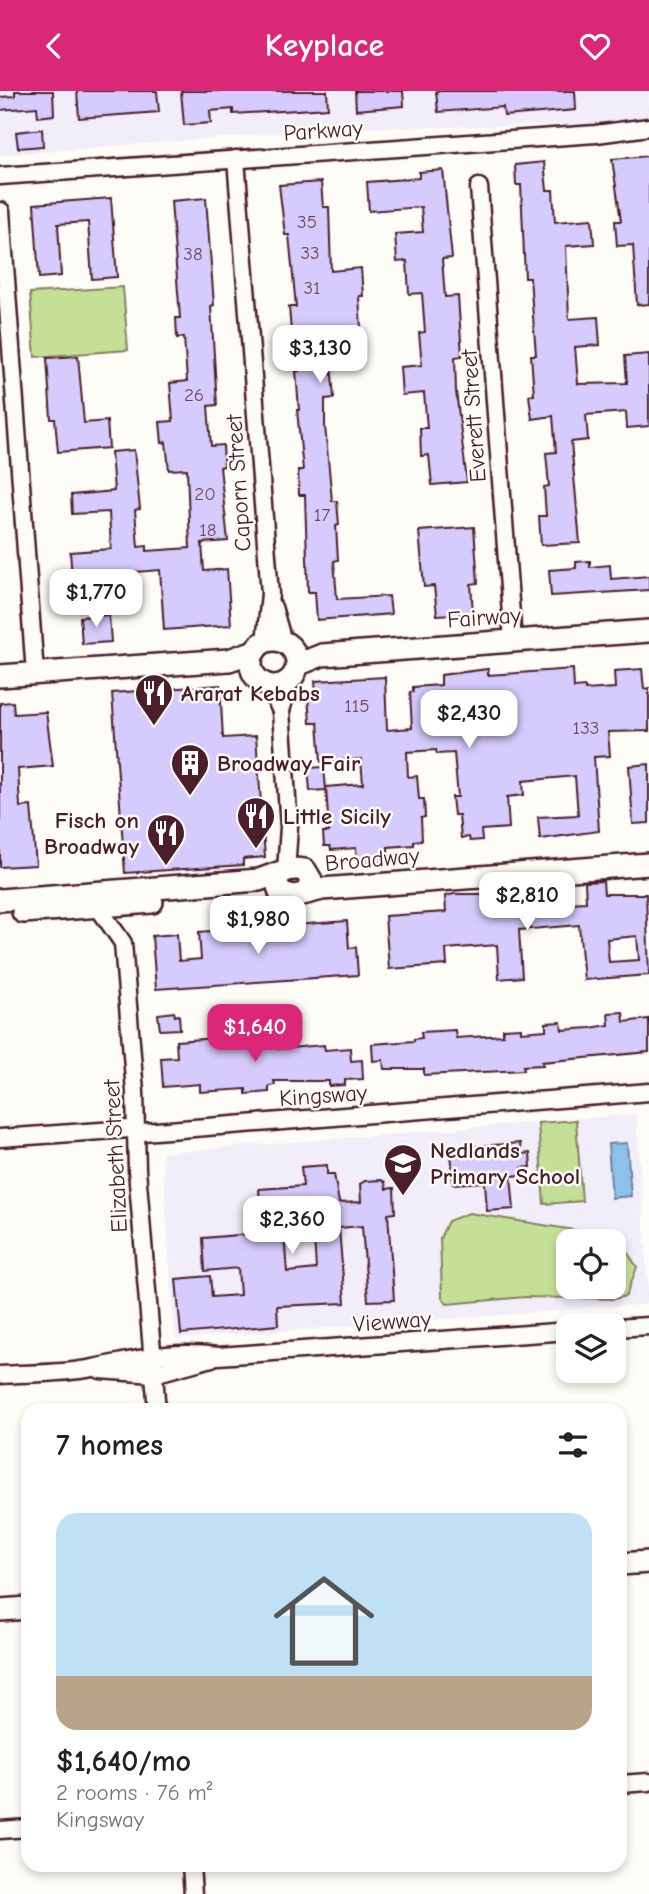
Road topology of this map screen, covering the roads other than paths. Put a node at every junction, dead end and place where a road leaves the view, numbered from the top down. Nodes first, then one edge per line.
1 (649, 127) edge
2 (236, 159) junction
3 (0, 176) edge
4 (479, 187) dead end
5 (1, 211) edge
6 (649, 631) edge
7 (513, 641) junction
8 (275, 660) junction
9 (34, 674) junction
10 (0, 676) edge
11 (649, 852) edge
12 (649, 864) edge
13 (294, 878) junction
14 (0, 900) edge
15 (98, 907) junction
16 (0, 913) edge
17 (649, 1092) edge
18 (136, 1130) junction
19 (0, 1138) edge
20 (649, 1326) edge
21 (626, 1327) edge
22 (556, 1332) edge
23 (152, 1355) junction
24 (218, 1356) junction
25 (92, 1368) junction
26 (154, 1374) junction
27 (0, 1375) edge
28 (156, 1403) edge
29 (649, 1562) edge
30 (627, 1564) edge
31 (21, 1608) edge
32 (0, 1610) edge
33 (649, 1782) edge
34 (627, 1784) edge
35 (21, 1828) edge
36 (0, 1830) edge
37 (191, 1872) edge
38 (193, 1894) edge

1 - 2 street, Parkway
2 - 3 street, Parkway
2 - 8 street, Caporn Street
4 - 7 street, Everett Street
5 - 9 street
6 - 7 main road, Fairway
7 - 8 main road, Fairway
8 - 9 main road, Fairway
8 - 13 street, Caporn Street
9 - 10 main road, Fairway
11 - 13 main road, Broadway
12 - 13 main road, Broadway
13 - 14 main road, Broadway
13 - 15 main road, Broadway
15 - 16 main road, Broadway
15 - 18 street, Elizabeth Street
17 - 18 street, Kingsway
18 - 19 street, Kingsway
18 - 23 street, Elizabeth Street
20 - 21 street
22 - 24 street, Viewway
23 - 24 street, Viewway
23 - 25 street, Viewway
23 - 26 street, Elizabeth Street
24 - 26 street, Viewway
25 - 26 street, Viewway
25 - 27 street, Viewway
26 - 28 street, Elizabeth Street
29 - 30 main road
31 - 32 main road
33 - 34 street
35 - 36 street
37 - 38 street

